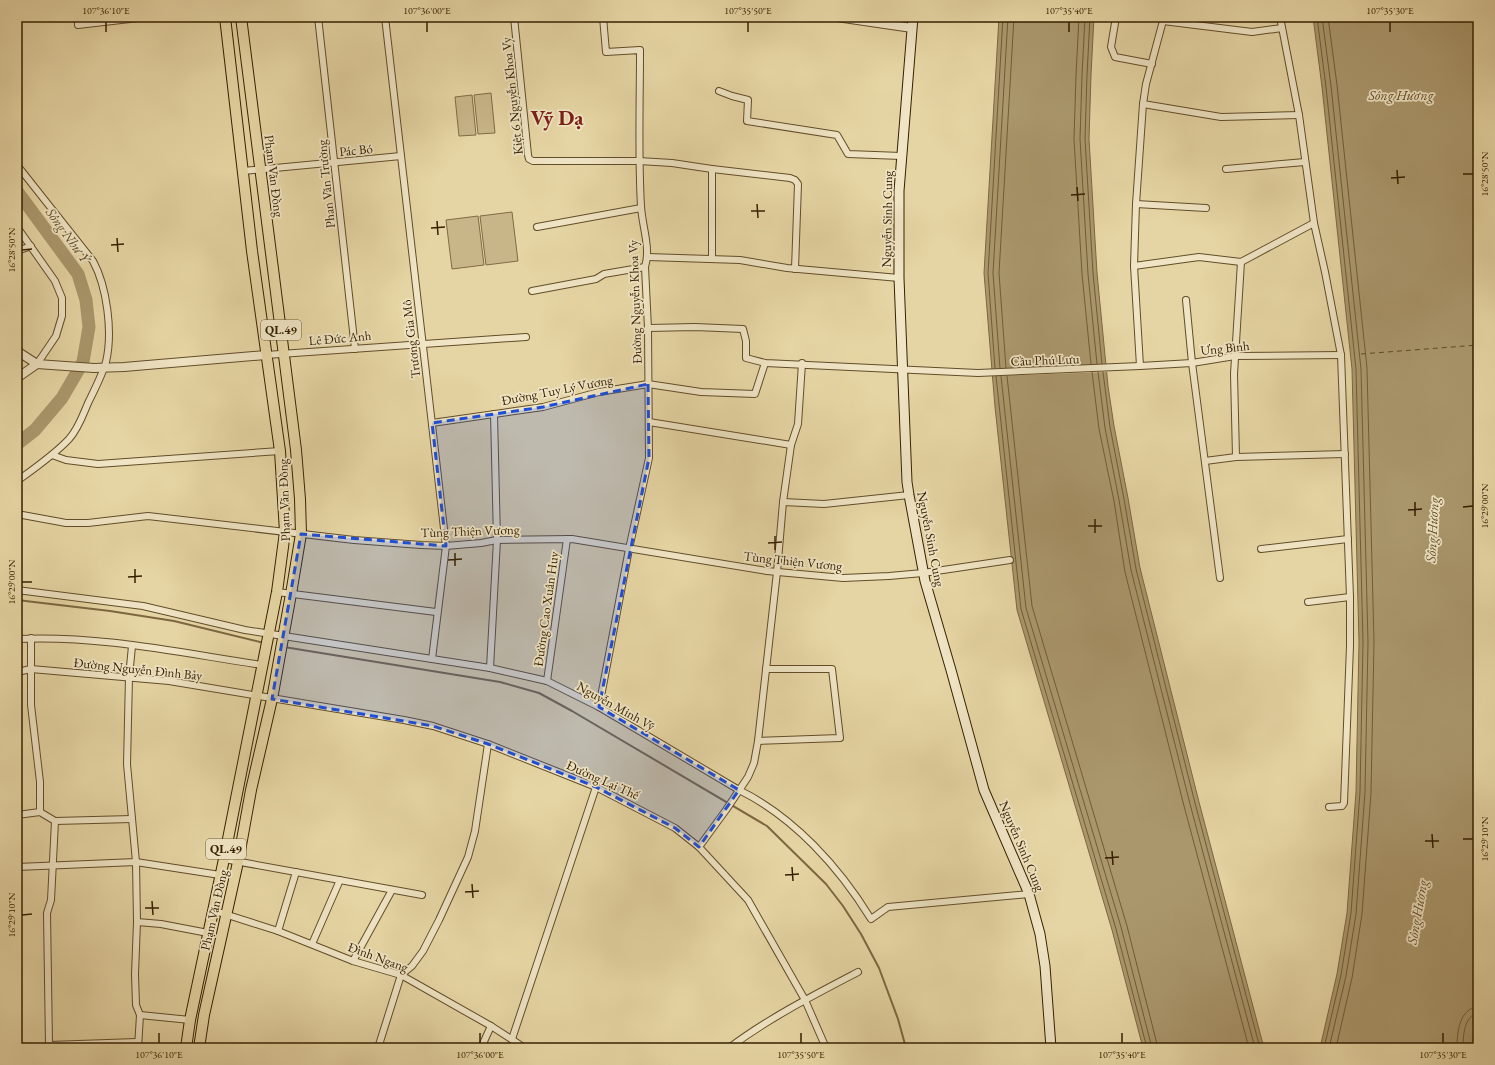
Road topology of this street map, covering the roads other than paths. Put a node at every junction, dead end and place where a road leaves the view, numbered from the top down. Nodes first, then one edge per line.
1 (78, 17) edge
2 (147, 17) edge
3 (225, 17) edge
4 (241, 17) edge
5 (318, 17) edge
6 (384, 17) edge
7 (514, 17) edge
8 (603, 17) edge
9 (837, 17) edge
10 (913, 17) edge
11 (1116, 17) edge
12 (1280, 17) edge
13 (1164, 19) edge
14 (912, 28) junction
15 (1282, 28) junction
16 (1152, 64) junction
17 (719, 91) dead end
18 (1143, 104) junction
19 (1299, 115) junction
20 (401, 156) junction
21 (902, 156) junction
22 (639, 161) junction
23 (1305, 162) junction
24 (335, 163) junction
25 (17, 165) edge
26 (712, 169) junction
27 (1226, 169) dead end
28 (260, 170) junction
29 (243, 171) junction
30 (1136, 204) junction
31 (641, 208) junction
32 (1206, 208) dead end
33 (1314, 224) junction
34 (17, 227) edge
35 (536, 227) dead end
36 (31, 246) junction
37 (17, 251) edge
38 (648, 257) junction
39 (712, 259) junction
40 (1241, 262) junction
41 (1134, 266) junction
42 (645, 267) junction
43 (795, 269) junction
44 (899, 278) junction
45 (532, 291) dead end
46 (1186, 300) dead end
47 (648, 328) junction
48 (526, 336) dead end
49 (423, 343) junction
50 (355, 349) junction
51 (17, 351) edge
52 (266, 355) junction
53 (284, 355) junction
54 (1341, 355) junction
55 (1236, 356) junction
56 (764, 363) junction
57 (802, 363) junction
58 (1192, 363) junction
59 (37, 364) junction
60 (1140, 366) junction
61 (104, 368) junction
62 (1112, 368) joint
63 (903, 370) junction
64 (17, 378) edge
65 (648, 384) junction
66 (494, 414) junction
67 (649, 422) junction
68 (432, 423) junction
69 (791, 445) junction
70 (280, 451) junction
71 (1345, 454) junction
72 (52, 455) junction
73 (1236, 457) junction
74 (1205, 461) junction
75 (17, 481) edge
76 (909, 496) junction
77 (783, 502) junction
78 (17, 514) edge
79 (285, 532) junction
80 (301, 534) junction
81 (567, 539) junction
82 (1348, 539) junction
83 (497, 540) junction
84 (446, 546) junction
85 (629, 549) junction
86 (1261, 549) dead end
87 (1010, 560) dead end
88 (777, 572) junction
89 (923, 573) junction
90 (1220, 578) dead end
91 (17, 590) edge
92 (277, 592) junction
93 (291, 594) junction
94 (1350, 596) junction
95 (1308, 602) dead end
96 (436, 612) junction
97 (31, 638) junction
98 (17, 639) edge
99 (267, 641) junction
100 (282, 643) junction
101 (132, 646) junction
102 (432, 659) junction
103 (262, 665) junction
104 (490, 668) junction
105 (31, 669) junction
106 (766, 669) junction
107 (17, 672) edge
108 (129, 677) junction
109 (547, 681) junction
110 (257, 696) junction
111 (272, 699) junction
112 (598, 707) junction
113 (758, 741) junction
114 (488, 744) junction
115 (596, 786) junction
116 (739, 790) junction
117 (1329, 806) dead end
118 (40, 812) junction
119 (17, 815) edge
120 (132, 818) junction
121 (55, 821) junction
122 (699, 847) junction
123 (224, 859) junction
124 (136, 862) junction
125 (238, 862) junction
126 (53, 866) junction
127 (17, 867) edge
128 (296, 872) junction
129 (220, 875) junction
130 (340, 880) junction
131 (392, 890) junction
132 (1029, 894) junction
133 (422, 895) dead end
134 (212, 910) junction
135 (226, 914) junction
136 (137, 922) junction
137 (278, 931) junction
138 (208, 933) junction
139 (312, 944) junction
140 (353, 961) junction
141 (858, 972) dead end
142 (401, 975) junction
143 (804, 1000) junction
144 (140, 1015) junction
145 (190, 1020) junction
146 (491, 1026) junction
147 (512, 1039) junction
148 (138, 1045) edge
149 (47, 1046) edge
150 (186, 1048) edge
151 (200, 1048) edge
152 (378, 1048) edge
153 (480, 1048) edge
154 (525, 1048) edge
155 (728, 1048) edge
156 (826, 1048) edge
157 (1051, 1048) edge

1 - 2 street
3 - 29 main road, Phạm Văn Đồng / QL.49
4 - 28 main road, Phạm Văn Đồng / QL.49
5 - 24 street, Phan Văn Trường
6 - 20 street, Trương Gia Mô
7 - 22 street, Kiệt 6 Nguyễn Khoa Vy
8 - 22 street, Đường Nguyễn Khoa Vy
9 - 14 street
10 - 14 main road, Nguyễn Sinh Cung
11 - 16 street
12 - 15 street
13 - 15 street
13 - 16 street
14 - 21 main road, Nguyễn Sinh Cung
15 - 19 street
16 - 18 street
17 - 21 street
18 - 19 street
18 - 30 street
19 - 23 street
20 - 24 street, Pác Bó
20 - 49 street, Trương Gia Mô
21 - 44 main road, Nguyễn Sinh Cung
22 - 26 street
22 - 31 street, Đường Nguyễn Khoa Vy
23 - 27 street
23 - 33 street
24 - 28 street, Pác Bó
24 - 50 street, Phan Văn Trường
25 - 61 street
26 - 39 street
26 - 43 street
28 - 29 street, Pác Bó
28 - 53 main road, Phạm Văn Đồng / QL.49
29 - 52 main road, Phạm Văn Đồng / QL.49
30 - 32 street
30 - 41 street
31 - 35 street
31 - 38 street, Đường Nguyễn Khoa Vy
33 - 40 street
33 - 54 street
34 - 36 street
36 - 37 street
36 - 59 street
38 - 39 street
38 - 42 street, Đường Nguyễn Khoa Vy
39 - 43 street
40 - 41 street
40 - 55 street
41 - 60 street
42 - 45 street
42 - 47 street, Đường Nguyễn Khoa Vy
43 - 44 street
44 - 63 main road, Nguyễn Sinh Cung
46 - 58 street
47 - 56 street
47 - 65 street, Đường Nguyễn Khoa Vy
48 - 49 street, Lê Đức Anh
49 - 50 street, Lê Đức Anh
49 - 68 street, Trương Gia Mô
50 - 53 street, Lê Đức Anh
51 - 59 street, Lê Đức Anh
52 - 53 street, Lê Đức Anh
52 - 61 street, Lê Đức Anh
52 - 70 main road, Phạm Văn Đồng / QL.49
53 - 80 main road, Phạm Văn Đồng / QL.49
54 - 55 street, Ưng Bình
54 - 71 street
55 - 58 street, Ưng Bình
55 - 73 street
56 - 57 street
56 - 65 street, Đường Tuy Lý Vương
57 - 63 street
57 - 69 street
58 - 60 street, Ưng Bình
58 - 74 street
59 - 61 street, Lê Đức Anh
59 - 64 street
60 - 62 street, Ưng Bình
61 - 72 street
62 - 63 street, Cầu Phú Lưu
63 - 76 main road, Nguyễn Sinh Cung
65 - 66 street, Đường Tuy Lý Vương
65 - 67 street, Đường Nguyễn Khoa Vy
66 - 68 street, Đường Tuy Lý Vương
66 - 83 street
67 - 69 street
67 - 85 street, Đường Nguyễn Khoa Vy
68 - 84 street, Trương Gia Mô
69 - 77 street
70 - 72 street
70 - 79 main road, Phạm Văn Đồng / QL.49
71 - 73 street
71 - 82 street
72 - 75 street
73 - 74 street
74 - 90 street
76 - 77 street
76 - 89 main road, Nguyễn Sinh Cung
77 - 88 street
78 - 79 street, Tùng Thiện Vương
79 - 80 street, Tùng Thiện Vương
79 - 92 main road, Phạm Văn Đồng / QL.49
80 - 84 street, Tùng Thiện Vương
80 - 93 main road, Phạm Văn Đồng / QL.49
81 - 83 street, Tùng Thiện Vương
81 - 85 street, Tùng Thiện Vương
81 - 109 street, Đường Cao Xuân Huy
82 - 86 street
82 - 94 street
83 - 84 street, Tùng Thiện Vương
83 - 104 street
84 - 96 street, Trương Gia Mô
85 - 88 street, Tùng Thiện Vương
85 - 112 street, Đường Nguyễn Khoa Vy
87 - 89 street, Tùng Thiện Vương
88 - 89 street, Tùng Thiện Vương
88 - 106 street
89 - 132 main road, Nguyễn Sinh Cung
91 - 99 street, Nguyễn Minh Vỹ
92 - 93 street
92 - 99 main road, Phạm Văn Đồng / QL.49
93 - 96 street
93 - 100 main road, Phạm Văn Đồng / QL.49
94 - 95 street
94 - 117 street
96 - 102 street, Trương Gia Mô
97 - 98 street
97 - 101 street
97 - 105 street
99 - 100 street, Nguyễn Minh Vỹ
99 - 103 main road, Phạm Văn Đồng / QL.49
100 - 102 street, Nguyễn Minh Vỹ
100 - 111 main road, Phạm Văn Đồng / QL.49
101 - 103 street
101 - 108 street
102 - 104 street, Nguyễn Minh Vỹ
103 - 110 main road, Phạm Văn Đồng / QL.49
104 - 109 street, Nguyễn Minh Vỹ
105 - 107 street, Đường Nguyễn Đình Bảy
105 - 108 street, Đường Nguyễn Đình Bảy
105 - 118 street
106 - 113 street
106 - 113 street
108 - 110 street, Đường Nguyễn Đình Bảy
108 - 120 street
109 - 112 street, Nguyễn Minh Vỹ
110 - 111 street, Đường Lại Thế
110 - 123 main road, Phạm Văn Đồng / QL.49
111 - 114 street, Đường Lại Thế
111 - 125 main road, Phạm Văn Đồng / QL.49
112 - 116 street, Nguyễn Minh Vỹ
113 - 116 street
114 - 115 street, Đường Lại Thế
114 - 142 street
115 - 122 street, Đường Lại Thế
115 - 147 street
116 - 122 street
116 - 132 street, Nguyễn Minh Vỹ
118 - 119 street
118 - 121 street
120 - 121 street
120 - 124 street
121 - 126 street
122 - 143 street, Đường Lại Thế
123 - 125 street
123 - 129 main road, Phạm Văn Đồng / QL.49
124 - 126 street
124 - 129 street
124 - 136 street
125 - 128 street
125 - 135 main road, Phạm Văn Đồng / QL.49
126 - 127 street
126 - 149 street
128 - 130 street
128 - 137 street
129 - 134 main road, Phạm Văn Đồng / QL.49
130 - 131 street
130 - 139 street
131 - 133 street
131 - 140 street
132 - 157 main road, Nguyễn Sinh Cung
134 - 135 street, Đình Ngang
134 - 138 main road, Phạm Văn Đồng / QL.49
135 - 137 street, Đình Ngang
135 - 151 main road, Phạm Văn Đồng / QL.49
136 - 138 street
136 - 144 street
137 - 139 street, Đình Ngang
138 - 145 main road, Phạm Văn Đồng / QL.49
139 - 140 street, Đình Ngang
140 - 142 street, Đình Ngang
141 - 143 street
142 - 146 street, Đình Ngang
142 - 152 street
143 - 155 street
143 - 156 street, Đường Lại Thế
144 - 145 street
144 - 148 street
145 - 150 main road, Phạm Văn Đồng / QL.49
146 - 147 street, Đình Ngang
146 - 153 street
147 - 154 street, Đình Ngang
148 - 149 street

